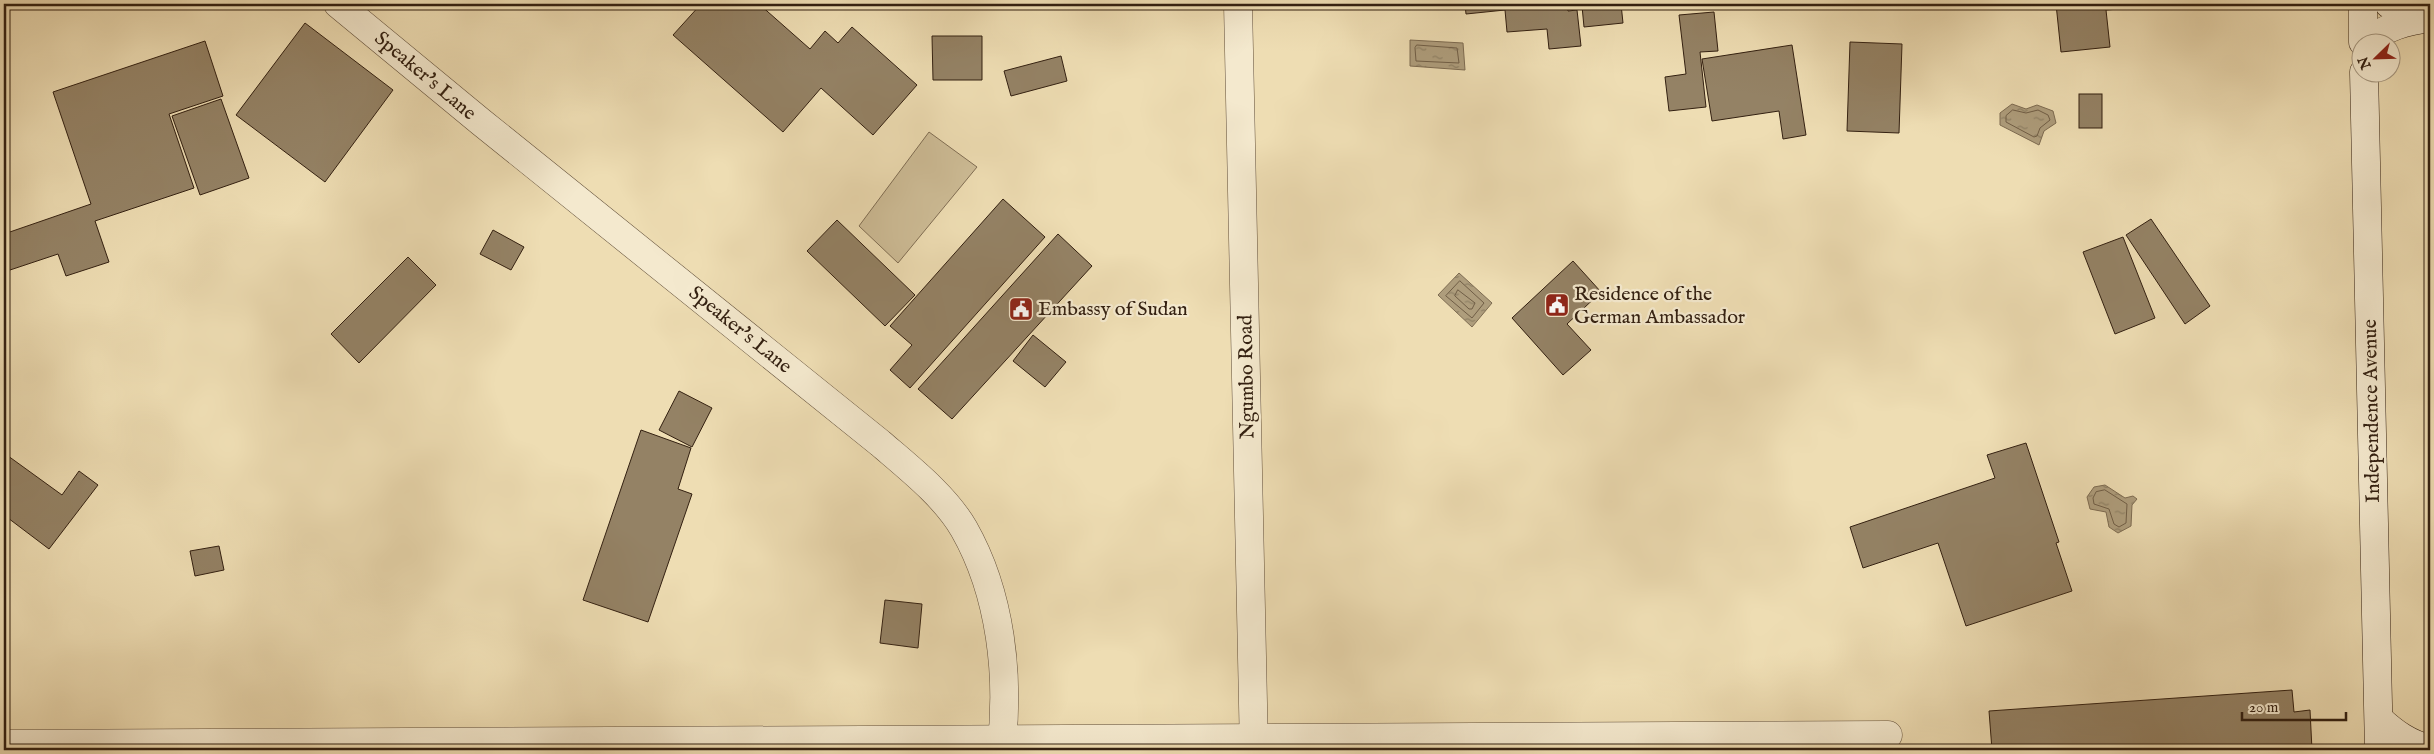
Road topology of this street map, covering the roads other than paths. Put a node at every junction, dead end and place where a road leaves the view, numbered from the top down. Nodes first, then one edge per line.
1 (338, 4) edge
2 (1238, 4) edge
3 (2363, 4) edge
4 (2389, 4) edge
5 (2430, 17) edge
6 (2364, 32) edge
7 (2381, 32) edge
8 (2364, 82) edge
9 (2379, 719) junction
10 (1888, 735) dead end
11 (4, 744) edge
12 (1254, 744) edge
13 (1001, 745) edge
14 (2430, 749) edge
15 (2379, 750) edge

1 - 13 street, Speaker's Lane
2 - 12 street, Ngumbo Road
3 - 6 street
4 - 5 street
5 - 7 street
8 - 9 street, Independence Avenue
9 - 14 street
9 - 15 street, Independence Avenue
10 - 12 street
11 - 13 street
12 - 13 street

